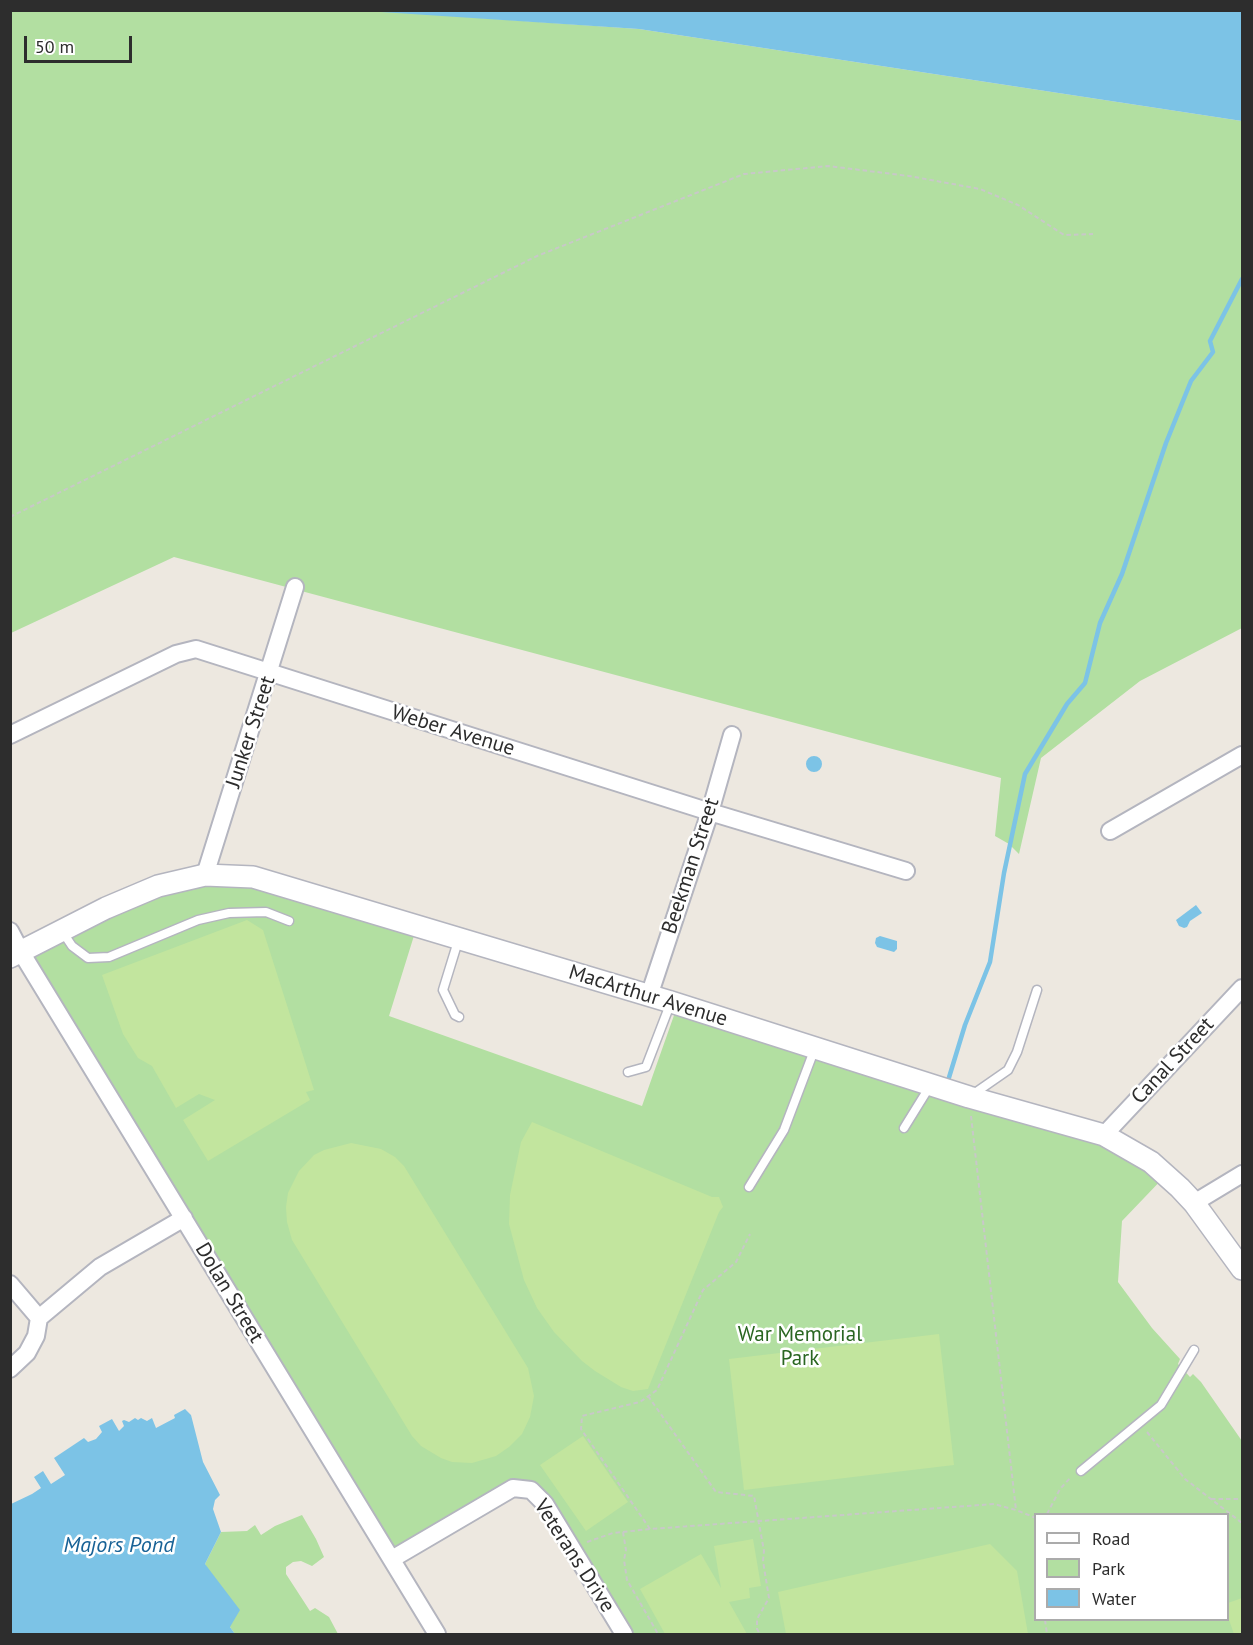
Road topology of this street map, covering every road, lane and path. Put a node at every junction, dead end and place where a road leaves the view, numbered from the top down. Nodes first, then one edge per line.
1 (1093, 234) dead end
2 (10, 517) edge
3 (295, 587) dead end
4 (270, 673) junction
5 (10, 735) edge
6 (732, 735) dead end
7 (1242, 755) edge
8 (710, 812) junction
9 (1110, 831) dead end
10 (906, 871) dead end
11 (205, 875) junction
12 (289, 921) dead end
13 (10, 931) edge
14 (62, 931) junction
15 (459, 938) junction
16 (16, 954) edge
17 (1242, 988) edge
18 (1037, 990) dead end
19 (649, 996) junction
20 (671, 1002) junction
21 (459, 1017) dead end
22 (815, 1048) junction
23 (627, 1072) dead end
24 (931, 1085) junction
25 (969, 1097) junction
26 (904, 1128) dead end
27 (1104, 1135) junction
28 (1242, 1174) edge
29 (749, 1187) dead end
30 (1194, 1203) junction
31 (184, 1218) junction
32 (750, 1234) dead end
33 (1242, 1269) edge
34 (10, 1284) edge
35 (39, 1318) junction
36 (1194, 1350) dead end
37 (10, 1369) edge
38 (648, 1396) junction
39 (1141, 1422) junction
40 (1081, 1471) joint
41 (1211, 1499) junction
42 (1242, 1499) edge
43 (1016, 1510) junction
44 (1048, 1513) edge
45 (1034, 1518) edge
46 (759, 1522) junction
47 (1242, 1523) edge
48 (650, 1529) junction
49 (623, 1532) junction
50 (581, 1544) dead end
51 (392, 1559) junction
52 (437, 1635) edge
53 (624, 1635) edge
54 (658, 1635) edge
55 (760, 1635) edge

1 - 2 path
3 - 4 street, Junker Street
4 - 5 street, Weber Avenue
4 - 8 street, Weber Avenue
4 - 11 street, Junker Street
6 - 8 street, Beekman Street
7 - 9 street
8 - 10 street, Weber Avenue
8 - 19 street, Beekman Street
11 - 14 street, MacArthur Avenue
11 - 15 street, MacArthur Avenue
12 - 14 lane
13 - 16 street, Dolan Street
14 - 16 street, MacArthur Avenue
15 - 19 street, MacArthur Avenue
15 - 21 lane
16 - 31 street, Dolan Street
17 - 27 street, Canal Street
18 - 25 lane
19 - 20 street, MacArthur Avenue
20 - 22 street, MacArthur Avenue
20 - 23 lane
22 - 24 street, MacArthur Avenue
22 - 29 lane
24 - 25 street, MacArthur Avenue
24 - 26 lane
25 - 27 street, MacArthur Avenue
25 - 43 path
27 - 30 street, MacArthur Avenue
28 - 30 street
30 - 33 street, MacArthur Avenue
31 - 35 street
31 - 51 street, Dolan Street
32 - 38 path
34 - 35 street
35 - 37 street
36 - 39 lane
38 - 46 path
38 - 48 path
39 - 40 lane
39 - 41 path
40 - 44 path
41 - 42 path
41 - 47 path
43 - 45 path
43 - 46 path
46 - 48 path
46 - 55 path
48 - 49 path
49 - 50 path
49 - 54 path
51 - 52 street, Dolan Street
51 - 53 street, Veterans Drive

